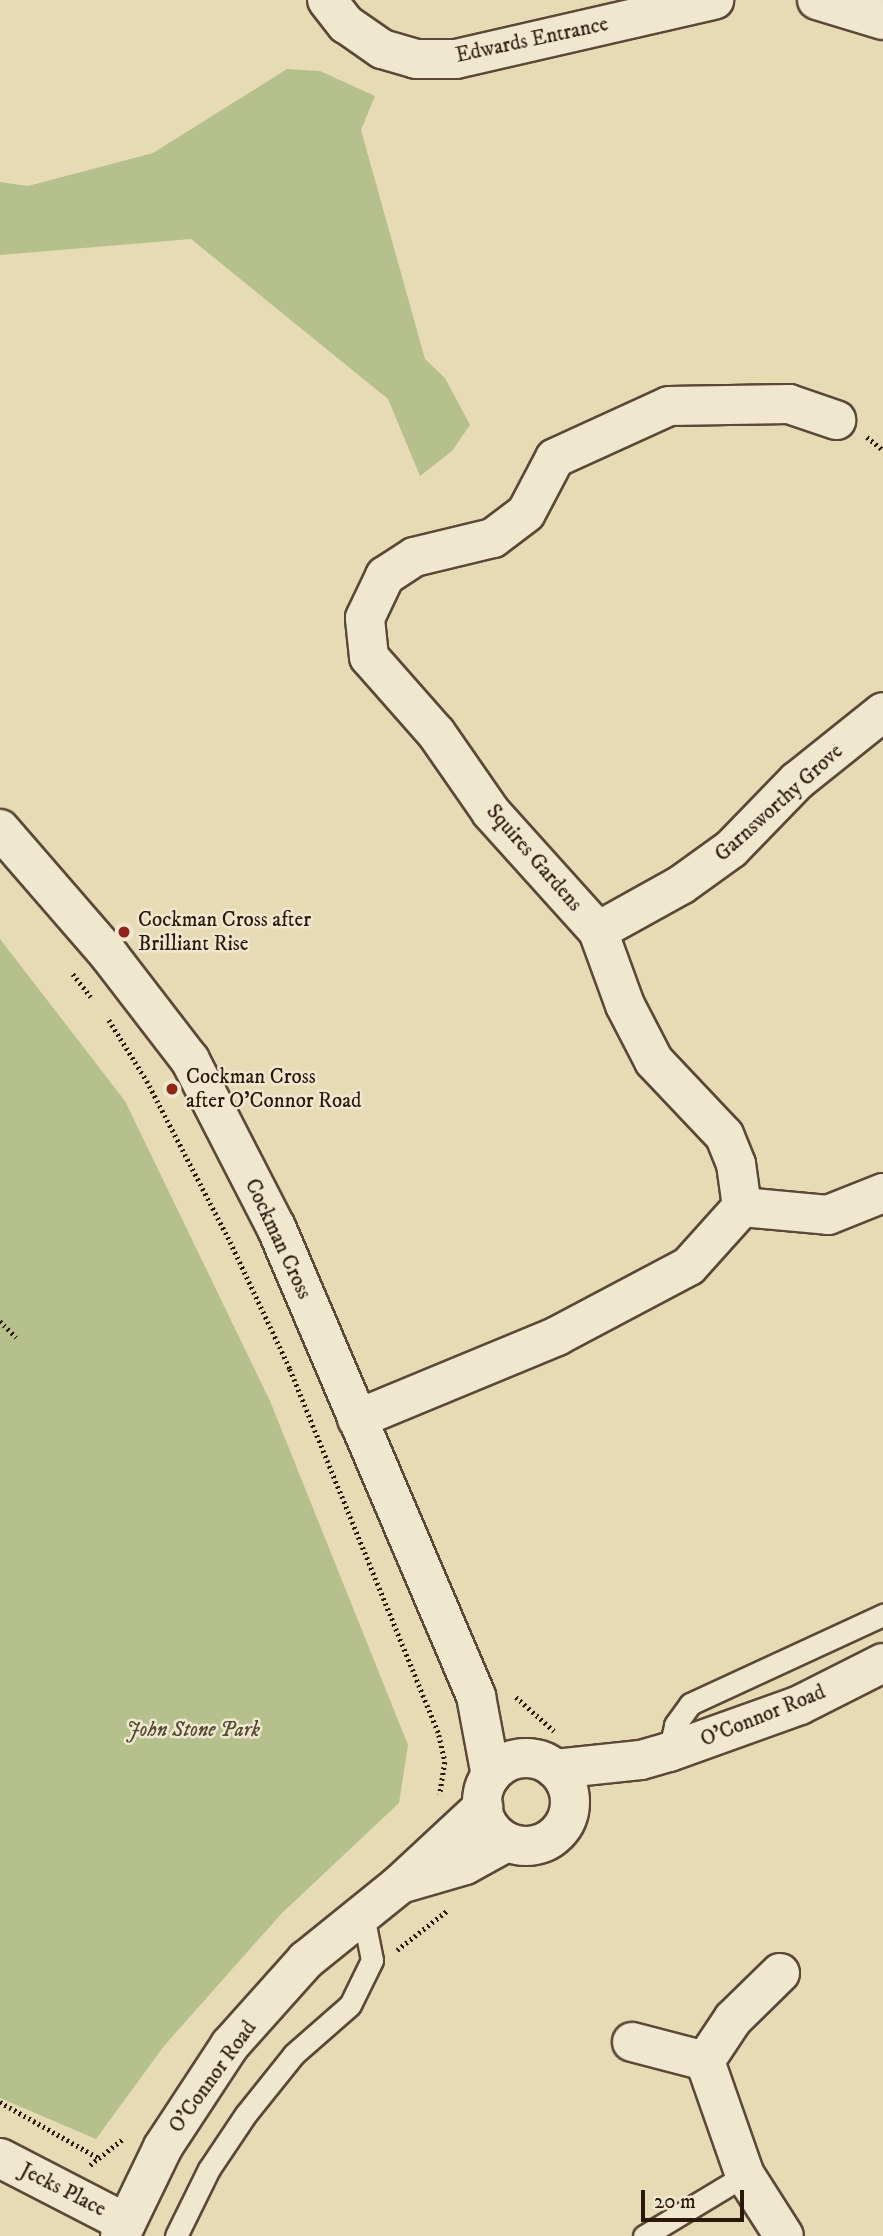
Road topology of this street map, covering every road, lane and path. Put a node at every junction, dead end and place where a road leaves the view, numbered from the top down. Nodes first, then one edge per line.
1 (327, 0) edge
2 (714, 0) edge
3 (817, 0) edge
4 (877, 11) edge
5 (835, 420) dead end
6 (883, 712) edge
7 (0, 829) edge
8 (598, 931) junction
9 (69, 970) dead end
10 (94, 1001) dead end
11 (102, 1011) dead end
12 (883, 1193) edge
13 (742, 1207) junction
14 (0, 1321) edge
15 (16, 1337) dead end
16 (357, 1419) junction
17 (883, 1615) edge
18 (883, 1663) edge
19 (476, 1696) junction
20 (655, 1756) junction
21 (545, 1764) junction
22 (487, 1791) junction
23 (439, 1797) dead end
24 (570, 1805) junction
25 (507, 1842) junction
26 (399, 1885) junction
27 (456, 1904) dead end
28 (362, 1910) junction
29 (780, 1973) dead end
30 (364, 1975) junction
31 (632, 2042) dead end
32 (705, 2061) junction
33 (0, 2102) edge
34 (97, 2157) dead end
35 (0, 2158) edge
36 (745, 2175) junction
37 (123, 2229) edge
38 (176, 2236) edge
39 (644, 2236) edge
40 (784, 2236) edge

1 - 2 street, Edwards Entrance
3 - 4 street
5 - 8 street, Squires Gardens
6 - 8 street, Garnsworthy Grove
7 - 16 street, Cockman Cross
8 - 13 street, Squires Gardens
9 - 10 path
11 - 23 path
12 - 13 street
13 - 16 street
14 - 15 path
16 - 19 street, Cockman Cross
17 - 20 lane
18 - 20 street, O'Connor Road
19 - 21 street, Cockman Cross
19 - 22 street, Cockman Cross
20 - 21 street, O'Connor Road
20 - 24 street, O'Connor Road
21 - 22 street, O'Connor Road
21 - 24 street
22 - 25 street
22 - 26 street, O'Connor Road
24 - 25 street, O'Connor Road
25 - 26 street, O'Connor Road
26 - 28 street, O'Connor Road
27 - 30 path
28 - 30 lane
28 - 37 street, O'Connor Road
29 - 32 street
30 - 38 lane
31 - 32 street
32 - 36 street
33 - 34 path
35 - 37 street, Jecks Place
36 - 39 lane
36 - 40 street

